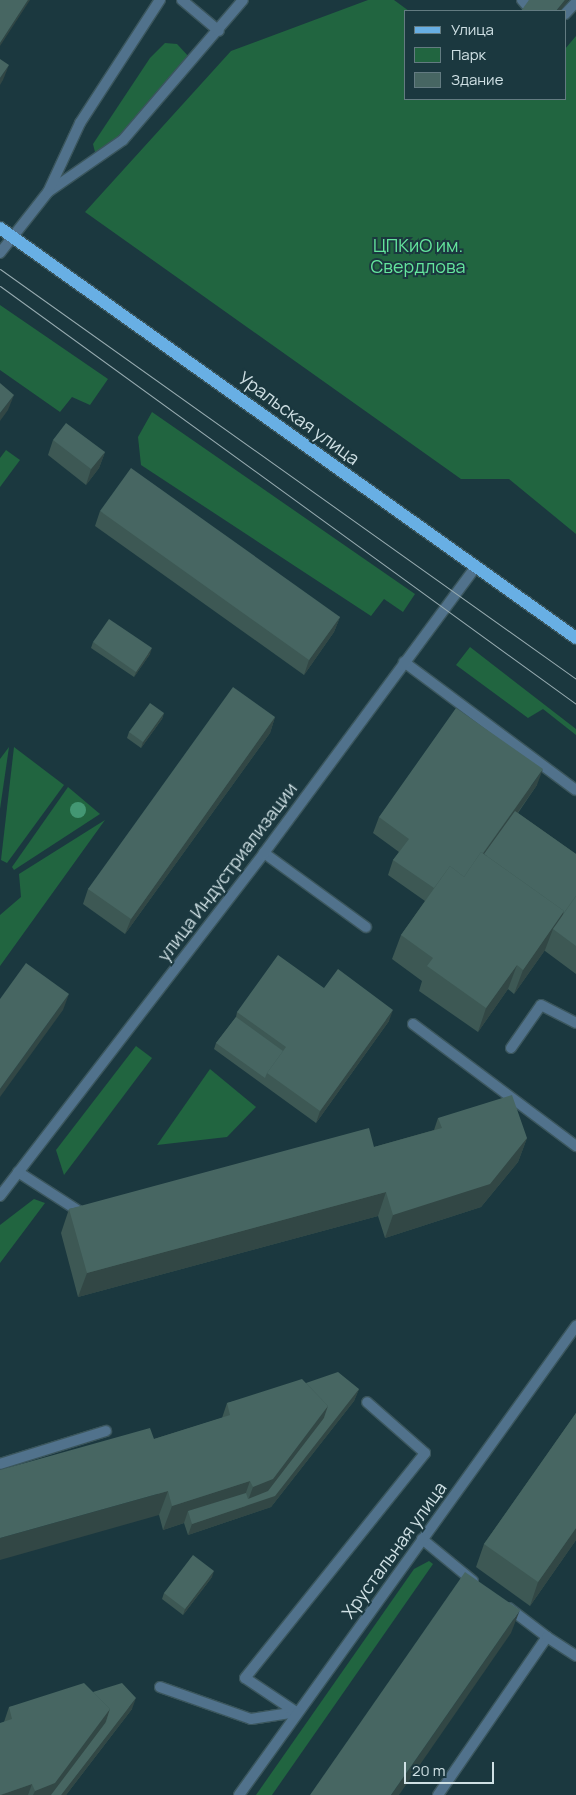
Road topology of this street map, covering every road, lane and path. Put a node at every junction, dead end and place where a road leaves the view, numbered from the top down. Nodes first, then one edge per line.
1 (160, 0) edge
2 (182, 0) edge
3 (243, 0) edge
4 (576, 2) edge
5 (566, 13) edge
6 (219, 31) junction
7 (48, 192) junction
8 (0, 228) edge
9 (14, 236) junction
10 (0, 254) edge
11 (476, 566) junction
12 (576, 638) edge
13 (404, 662) junction
14 (576, 790) edge
15 (264, 853) junction
16 (366, 927) dead end
17 (413, 1024) dead end
18 (576, 1024) edge
19 (511, 1048) dead end
20 (576, 1146) edge
21 (18, 1172) junction
22 (0, 1196) edge
23 (94, 1213) edge
24 (576, 1326) edge
25 (366, 1402) dead end
26 (106, 1431) dead end
27 (0, 1464) edge
28 (422, 1539) junction
29 (484, 1589) edge
30 (500, 1601) edge
31 (547, 1637) junction
32 (576, 1656) edge
33 (160, 1687) dead end
34 (296, 1712) junction
35 (240, 1795) edge
36 (438, 1795) edge

1 - 7 street
2 - 6 street
3 - 6 street
4 - 5 street
6 - 7 street
7 - 9 street
8 - 9 main road, Уральская улица
9 - 10 street
9 - 11 main road, Уральская улица
11 - 12 main road, Уральская улица
11 - 13 street, улица Индустриализации
13 - 14 street
13 - 15 street, улица Индустриализации
15 - 16 street
15 - 21 street, улица Индустриализации
17 - 20 street
18 - 19 street
21 - 22 street, улица Индустриализации
21 - 23 street
24 - 28 street, Хрустальная улица
25 - 34 street
26 - 27 street
28 - 29 street
28 - 34 street, Хрустальная улица
30 - 31 street
31 - 32 street
31 - 36 street
33 - 34 street
34 - 35 street, Хрустальная улица

